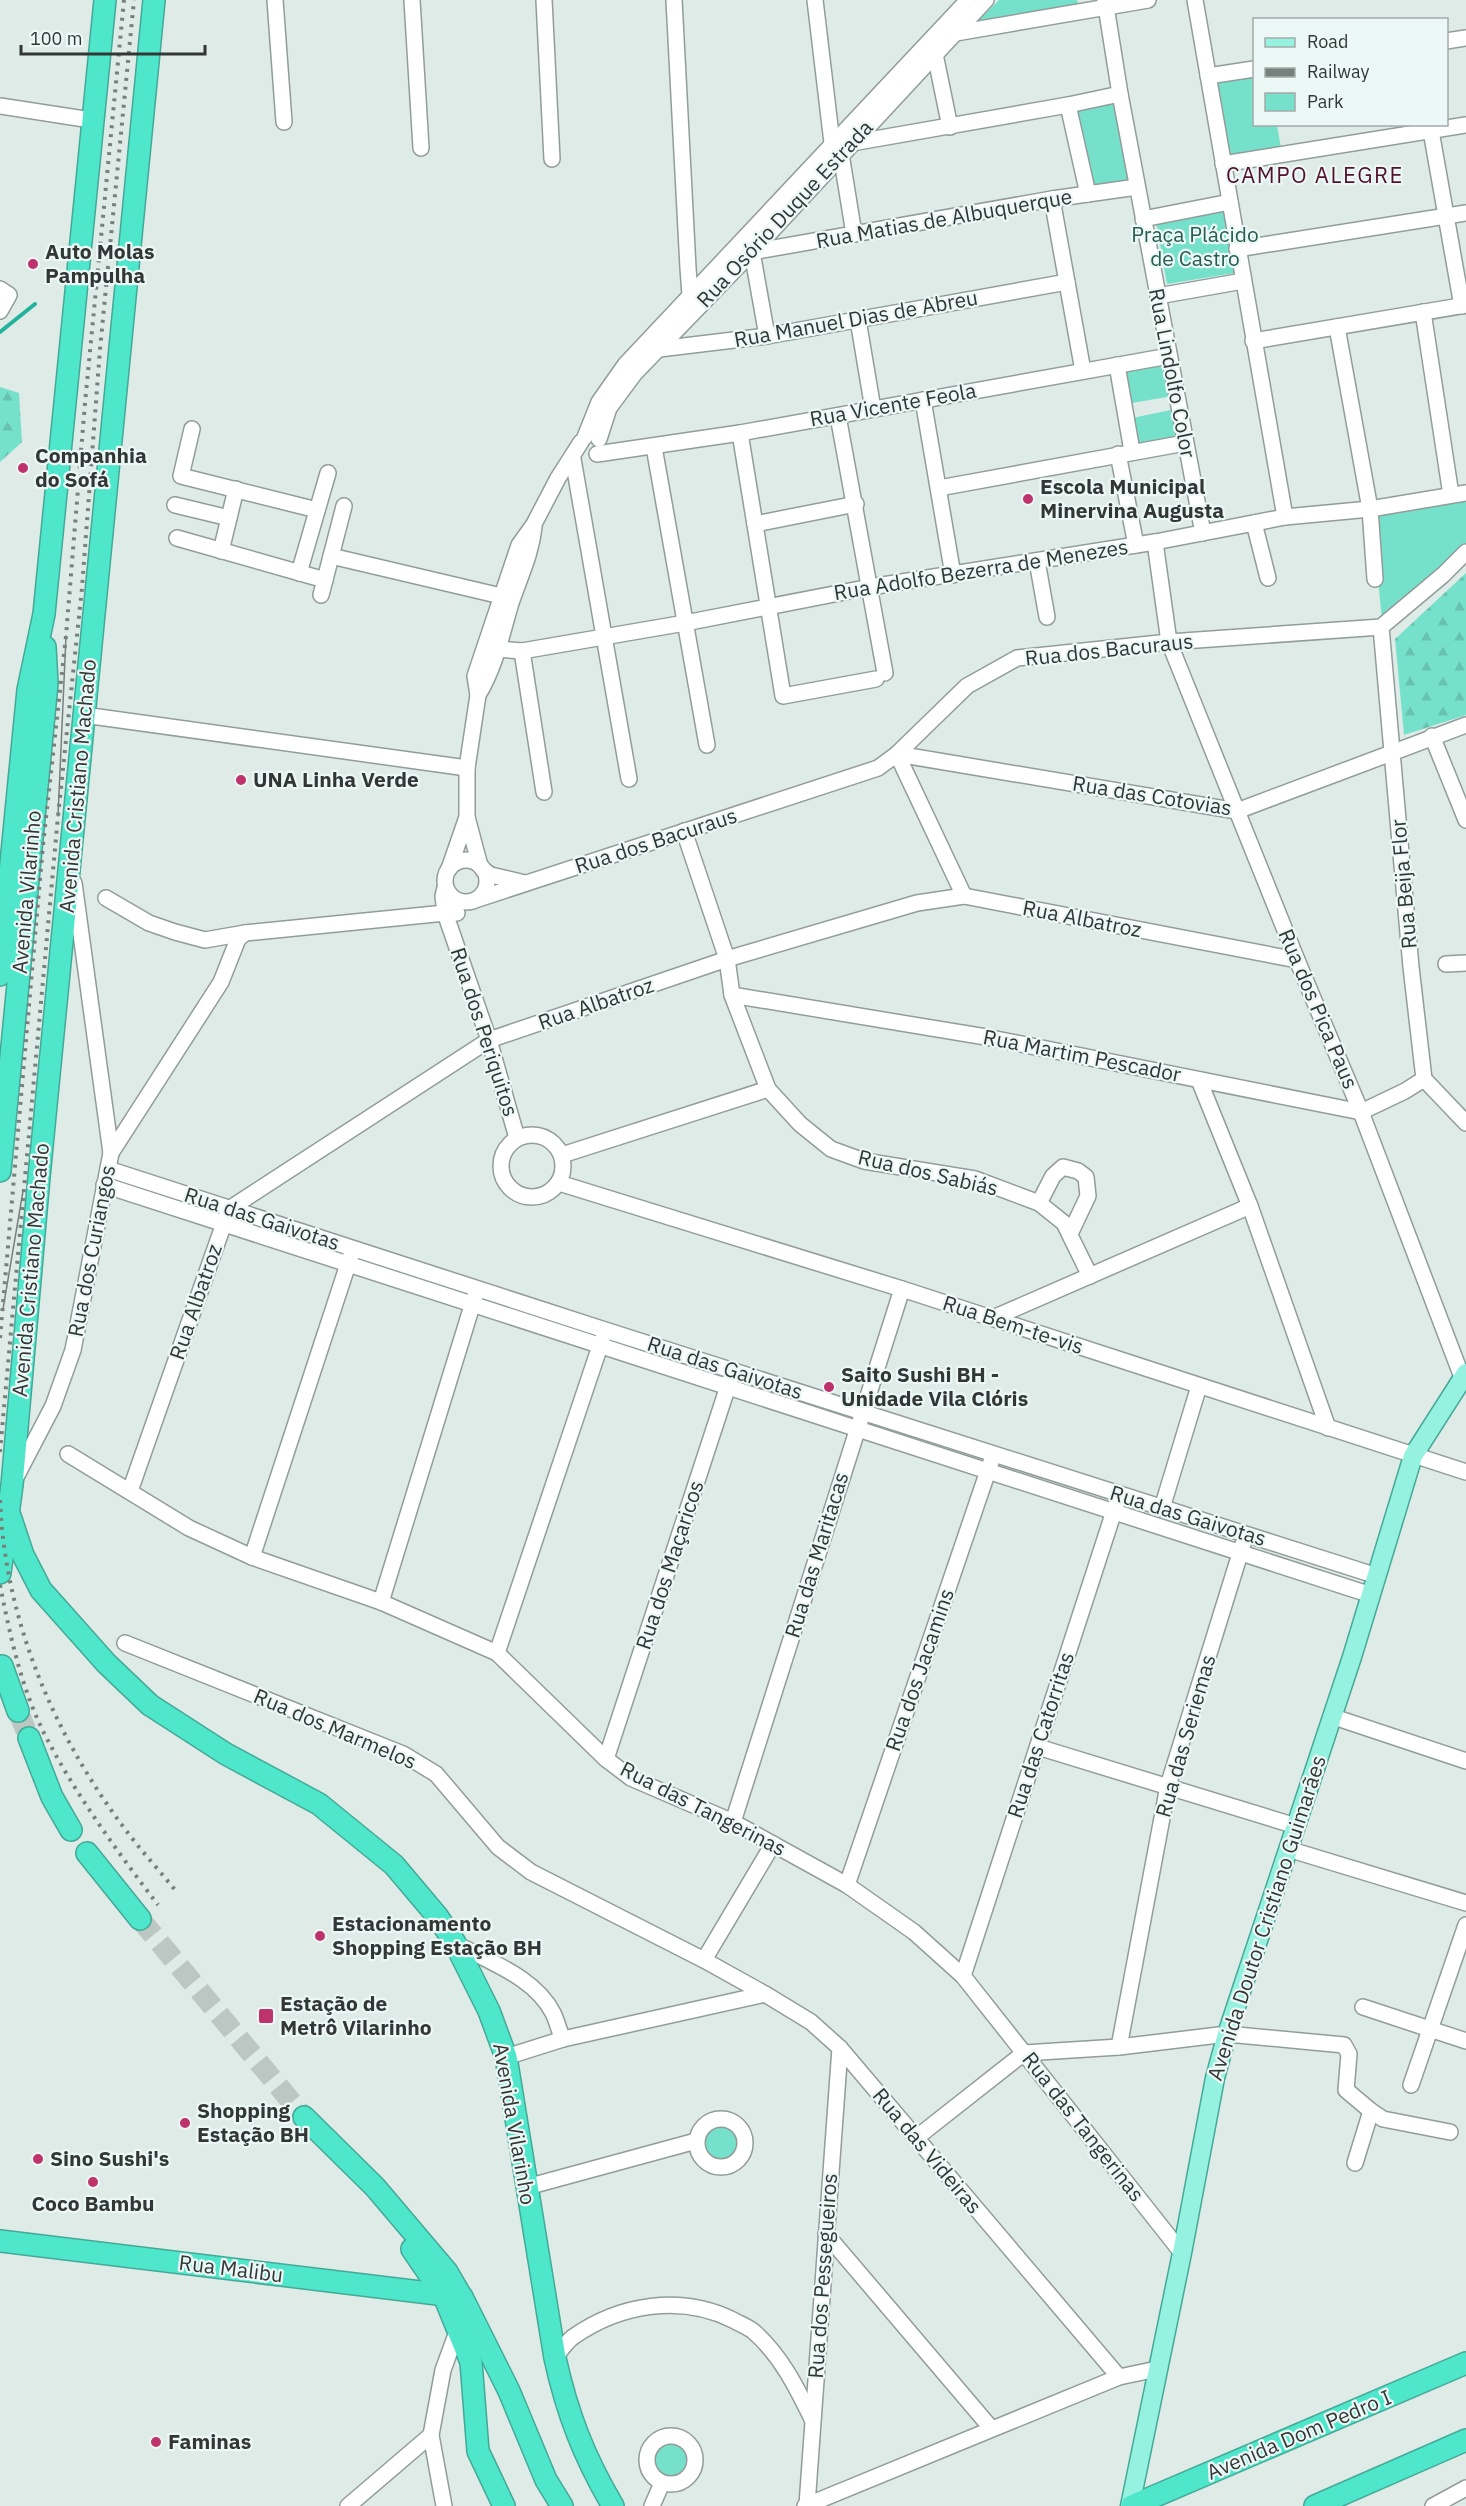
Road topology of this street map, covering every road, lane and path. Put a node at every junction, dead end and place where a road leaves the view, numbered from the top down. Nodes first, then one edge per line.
1 (105, 0) edge
2 (154, 0) edge
3 (275, 0) edge
4 (412, 0) edge
5 (544, 0) edge
6 (674, 0) edge
7 (815, 0) edge
8 (968, 0) edge
9 (986, 0) edge
10 (1148, 0) edge
11 (1195, 0) edge
12 (1105, 4) edge
13 (951, 28) junction
14 (1466, 38) edge
15 (1448, 41) edge
16 (930, 49) junction
17 (1253, 69) edge
18 (1208, 76) junction
19 (1120, 94) junction
20 (1068, 105) junction
21 (0, 106) edge
22 (92, 120) junction
23 (284, 122) dead end
24 (1466, 125) edge
25 (950, 127) junction
26 (1431, 131) junction
27 (420, 148) dead end
28 (842, 148) junction
29 (552, 159) dead end
30 (1223, 164) junction
31 (1137, 187) junction
32 (1088, 194) junction
33 (1052, 200) junction
34 (1230, 202) junction
35 (1466, 213) edge
36 (1447, 216) junction
37 (1143, 219) junction
38 (854, 234) junction
39 (746, 247) junction
40 (1238, 249) junction
41 (1243, 281) junction
42 (1067, 282) junction
43 (0, 290) edge
44 (1158, 296) junction
45 (695, 300) junction
46 (1464, 306) edge
47 (0, 311) edge
48 (1423, 312) junction
49 (858, 320) junction
50 (1337, 327) junction
51 (767, 336) junction
52 (1253, 341) junction
53 (653, 344) junction
54 (1169, 356) junction
55 (1117, 365) junction
56 (1083, 370) junction
57 (923, 400) junction
58 (873, 409) junction
59 (838, 416) junction
60 (192, 429) dead end
61 (740, 433) junction
62 (1185, 443) junction
63 (654, 447) junction
64 (586, 449) junction
65 (1125, 453) junction
66 (328, 473) dead end
67 (939, 488) junction
68 (236, 489) junction
69 (1458, 494) edge
70 (856, 504) junction
71 (175, 505) dead end
72 (344, 506) dead end
73 (1370, 509) junction
74 (317, 510) junction
75 (229, 518) junction
76 (1285, 518) junction
77 (1254, 523) junction
78 (534, 524) junction
79 (755, 524) junction
80 (1203, 533) junction
81 (177, 538) dead end
82 (1155, 542) junction
83 (1136, 545) junction
84 (221, 551) junction
85 (1466, 552) edge
86 (331, 556) junction
87 (1037, 561) junction
88 (299, 573) junction
89 (953, 575) junction
90 (1268, 579) dead end
91 (1375, 579) dead end
92 (870, 587) junction
93 (501, 596) junction
94 (770, 606) junction
95 (44, 614) junction
96 (1047, 617) dead end
97 (685, 623) junction
98 (1381, 627) junction
99 (606, 637) junction
100 (1169, 642) junction
101 (497, 649) junction
102 (522, 651) junction
103 (478, 695) junction
104 (84, 715) junction
105 (1466, 725) edge
106 (1432, 736) junction
107 (707, 745) dead end
108 (1393, 752) junction
109 (897, 754) junction
110 (467, 768) junction
111 (629, 779) dead end
112 (544, 792) dead end
113 (1237, 811) junction
114 (467, 817) junction
115 (1466, 820) edge
116 (684, 831) junction
117 (72, 860) junction
118 (448, 868) junction
119 (482, 868) junction
120 (6, 871) edge
121 (528, 884) junction
122 (446, 888) junction
123 (964, 896) junction
124 (106, 898) dead end
125 (459, 911) junction
126 (245, 933) junction
127 (727, 960) junction
128 (1296, 960) junction
129 (1466, 963) edge
130 (1446, 964) dead end
131 (0, 975) edge
132 (732, 995) junction
133 (489, 1040) junction
134 (1424, 1079) junction
135 (1199, 1080) junction
136 (768, 1089) junction
137 (1361, 1112) junction
138 (1466, 1123) edge
139 (517, 1138) junction
140 (562, 1155) junction
141 (110, 1161) junction
142 (0, 1171) edge
143 (559, 1182) junction
144 (105, 1185) junction
145 (1039, 1203) junction
146 (1250, 1206) junction
147 (226, 1216) junction
148 (1070, 1234) junction
149 (351, 1256) junction
150 (1090, 1276) junction
151 (478, 1288) junction
152 (902, 1289) junction
153 (472, 1305) junction
154 (993, 1318) junction
155 (605, 1330) junction
156 (599, 1347) junction
157 (734, 1370) junction
158 (1464, 1375) edge
159 (1199, 1386) junction
160 (728, 1387) junction
161 (862, 1412) junction
162 (857, 1428) junction
163 (1328, 1428) junction
164 (68, 1454) dead end
165 (993, 1455) junction
166 (1413, 1456) junction
167 (987, 1471) junction
168 (1466, 1472) edge
169 (12, 1485) junction
170 (130, 1491) junction
171 (1119, 1495) junction
172 (1162, 1508) junction
173 (8, 1509) junction
174 (1114, 1512) junction
175 (1246, 1534) junction
176 (1240, 1552) junction
177 (252, 1557) junction
178 (0, 1569) edge
179 (1377, 1576) junction
180 (1371, 1596) junction
181 (381, 1602) junction
182 (125, 1643) dead end
183 (498, 1653) junction
184 (2, 1666) dead end
185 (18, 1711) tunnel mouth
186 (1331, 1716) junction
187 (29, 1738) tunnel mouth
188 (1038, 1747) junction
189 (606, 1759) junction
190 (1466, 1761) edge
191 (1168, 1786) junction
192 (733, 1822) junction
193 (1296, 1826) junction
194 (71, 1830) dead end
195 (773, 1844) junction
196 (1288, 1849) junction
197 (87, 1853) dead end
198 (847, 1885) junction
199 (1466, 1903) edge
200 (140, 1919) tunnel mouth
201 (1466, 1925) edge
202 (455, 1943) junction
203 (704, 1960) junction
204 (963, 1976) junction
205 (765, 1994) junction
206 (1364, 2007) dead end
207 (1430, 2030) junction
208 (1227, 2034) junction
209 (562, 2039) junction
210 (1466, 2041) edge
211 (1119, 2047) junction
212 (840, 2048) junction
213 (1024, 2053) junction
214 (506, 2057) junction
215 (1411, 2085) dead end
216 (1371, 2111) junction
217 (304, 2117) tunnel mouth
218 (1450, 2132) dead end
219 (916, 2138) junction
220 (696, 2141) dead end
221 (1356, 2163) dead end
222 (527, 2187) junction
223 (826, 2234) junction
224 (0, 2241) edge
225 (1182, 2253) junction
226 (453, 2296) junction
227 (458, 2329) junction
228 (550, 2331) junction
229 (571, 2338) junction
230 (555, 2358) junction
231 (1466, 2363) edge
232 (1157, 2369) junction
233 (1119, 2377) junction
234 (813, 2419) junction
235 (991, 2428) junction
236 (430, 2435) junction
237 (1466, 2440) edge
238 (662, 2483) dead end
239 (1466, 2488) edge
240 (1137, 2499) edge
241 (806, 2505) edge
242 (348, 2506) edge
243 (444, 2506) edge
244 (504, 2506) edge
245 (562, 2506) edge
246 (613, 2506) edge
247 (652, 2506) edge
248 (1315, 2506) edge
249 (1433, 2506) edge

1 - 22 highway
2 - 104 highway, Avenida Cristiano Machado
3 - 23 street
4 - 27 street
5 - 29 street
6 - 45 street
7 - 28 street
8 - 13 street, Rua Osório Duque Estrada
9 - 13 street, Rua Osório Duque Estrada
10 - 12 street
11 - 18 street
12 - 13 street
12 - 19 street, Rua Lindolfo Color
13 - 16 street, Rua Osório Duque Estrada
14 - 15 street
16 - 25 street
16 - 28 street, Rua Osório Duque Estrada
17 - 18 street
18 - 30 street
19 - 20 street
19 - 31 street, Rua Lindolfo Color
20 - 25 street
20 - 32 street
21 - 22 street
22 - 95 highway
24 - 26 street
25 - 28 street
26 - 30 street
26 - 36 street
28 - 38 street
28 - 39 street, Rua Osório Duque Estrada
30 - 34 street
31 - 32 street, Rua Matias de Albuquerque
31 - 37 street, Rua Lindolfo Color
32 - 33 street, Rua Matias de Albuquerque
33 - 38 street, Rua Matias de Albuquerque
33 - 42 street
34 - 37 street
34 - 40 street
35 - 36 street
36 - 40 street
36 - 46 street
37 - 44 street, Rua Lindolfo Color
38 - 39 street, Rua Matias de Albuquerque
39 - 45 street, Rua Osório Duque Estrada
39 - 51 street
40 - 41 street
41 - 44 street
41 - 52 street
42 - 49 street, Rua Manuel Dias de Abreu
42 - 56 street
43 - 47 street
44 - 54 street, Rua Lindolfo Color
45 - 53 street, Rua Osório Duque Estrada
46 - 48 street
48 - 50 street
48 - 69 street
49 - 51 street, Rua Manuel Dias de Abreu
49 - 58 street
50 - 52 street
50 - 73 street
51 - 53 street, Rua Manuel Dias de Abreu
52 - 76 street
53 - 64 street, Rua Osório Duque Estrada
54 - 55 street, Rua Vicente Feola
54 - 62 street, Rua Lindolfo Color
55 - 56 street, Rua Vicente Feola
55 - 65 street
56 - 57 street, Rua Vicente Feola
57 - 58 street, Rua Vicente Feola
57 - 67 street
58 - 59 street, Rua Vicente Feola
59 - 61 street, Rua Vicente Feola
59 - 70 street
60 - 68 street
61 - 63 street, Rua Vicente Feola
61 - 79 street
62 - 65 street
62 - 80 street, Rua Lindolfo Color
63 - 64 street, Rua Vicente Feola
63 - 97 street
64 - 78 street, Rua Osório Duque Estrada
64 - 99 street
65 - 67 street
65 - 83 street
66 - 74 street
67 - 89 street
68 - 74 street
68 - 75 street
69 - 73 street, Rua Adolfo Bezerra de Menezes
70 - 79 street
70 - 92 street
71 - 75 street
72 - 86 street
73 - 76 street, Rua Adolfo Bezerra de Menezes
73 - 91 street
74 - 88 street
75 - 84 street
76 - 77 street, Rua Adolfo Bezerra de Menezes
77 - 80 street, Rua Adolfo Bezerra de Menezes
77 - 90 street
78 - 93 street, Rua Osório Duque Estrada
78 - 101 street, Rua Osório Duque Estrada
79 - 94 street
80 - 82 street, Rua Adolfo Bezerra de Menezes
81 - 84 street
82 - 83 street, Rua Adolfo Bezerra de Menezes
82 - 100 street, Rua dos Pica Paus
83 - 87 street, Rua Adolfo Bezerra de Menezes
84 - 88 street
85 - 98 street
86 - 88 street
86 - 93 street
87 - 89 street, Rua Adolfo Bezerra de Menezes
87 - 96 street
89 - 92 street, Rua Adolfo Bezerra de Menezes
92 - 94 street, Rua Adolfo Bezerra de Menezes
92 - 94 street
93 - 103 street, Rua Osório Duque Estrada
94 - 97 street, Rua Adolfo Bezerra de Menezes
95 - 120 highway
95 - 142 highway, Avenida Vilarinho
97 - 99 street, Rua Adolfo Bezerra de Menezes
97 - 107 street
98 - 100 street, Rua dos Bacuraus
98 - 108 street, Rua Beija Flor
99 - 102 street, Rua Adolfo Bezerra de Menezes
99 - 111 street
100 - 109 street, Rua dos Bacuraus
100 - 113 street, Rua dos Pica Paus
101 - 102 street, Rua Adolfo Bezerra de Menezes
101 - 103 street, Rua Osório Duque Estrada
102 - 112 street
103 - 110 street, Rua Osório Duque Estrada
104 - 110 street
104 - 117 highway, Avenida Cristiano Machado
105 - 106 street, Rua das Cotovias
106 - 108 street, Rua das Cotovias
106 - 115 street
108 - 113 street, Rua das Cotovias
108 - 134 street, Rua Beija Flor
109 - 113 street, Rua das Cotovias
109 - 116 street, Rua dos Bacuraus
109 - 123 street
110 - 114 street, Rua Osório Duque Estrada
113 - 128 street, Rua dos Pica Paus
114 - 118 street, Rua Osório Duque Estrada
114 - 119 street, Rua Osório Duque Estrada
116 - 121 street, Rua dos Bacuraus
116 - 127 street, Rua dos Sabiás
117 - 141 street
117 - 169 highway, Avenida Cristiano Machado
118 - 119 street
118 - 122 street
119 - 121 street
119 - 125 street
120 - 131 highway
121 - 125 street, Rua dos Bacuraus
122 - 125 street
122 - 125 street, Rua dos Periquitos
123 - 127 street, Rua Albatroz
123 - 128 street, Rua Albatroz
124 - 126 street, Rua dos Bacuraus
125 - 126 street, Rua dos Bacuraus
125 - 133 street, Rua dos Periquitos
126 - 141 street, Rua dos Curiangos
127 - 132 street, Rua dos Sabiás
127 - 133 street, Rua Albatroz
128 - 137 street, Rua dos Pica Paus
129 - 130 street
132 - 135 street, Rua Martim Pescador
132 - 136 street, Rua dos Sabiás
133 - 139 street, Rua dos Periquitos
133 - 147 street, Rua Albatroz
134 - 137 street
134 - 138 street
135 - 137 street, Rua Martim Pescador
135 - 146 street
136 - 140 street
136 - 145 street, Rua dos Sabiás
137 - 158 street, Rua dos Pica Paus
139 - 140 street
139 - 143 street
140 - 143 street
141 - 144 street, Rua dos Curiangos
141 - 147 street, Rua das Gaivotas
143 - 152 street, Rua Bem-te-vis
144 - 147 street, Rua das Gaivotas
144 - 169 street, Rua dos Curiangos
145 - 148 street, Rua dos Sabiás
145 - 148 street
146 - 150 street
146 - 163 street
147 - 149 street, Rua das Gaivotas
147 - 170 street, Rua Albatroz
148 - 150 street, Rua dos Sabiás
149 - 151 street, Rua das Gaivotas
149 - 153 street, Rua das Gaivotas
149 - 177 street
150 - 154 street
151 - 153 street
151 - 155 street, Rua das Gaivotas
152 - 154 street, Rua Bem-te-vis
152 - 161 street, Rua das Maritacas
153 - 156 street, Rua das Gaivotas
153 - 181 street
154 - 159 street, Rua Bem-te-vis
155 - 156 street
155 - 157 street, Rua das Gaivotas
156 - 160 street, Rua das Gaivotas
156 - 183 street
157 - 160 street, Rua dos Maçaricos
157 - 161 street, Rua das Gaivotas
158 - 166 main road, Avenida Doutor Cristiano Guimarães
159 - 163 street, Rua Bem-te-vis
159 - 172 street
160 - 162 street, Rua das Gaivotas
160 - 189 street, Rua dos Maçaricos
161 - 162 street, Rua das Maritacas
161 - 165 street, Rua das Gaivotas
162 - 167 street, Rua das Gaivotas
162 - 192 street, Rua das Maritacas
163 - 166 street, Rua Bem-te-vis
164 - 170 street, Rua das Tangerinas
165 - 167 street, Rua dos Jacamins
165 - 171 street, Rua das Gaivotas
166 - 168 street, Rua Bem-te-vis
166 - 179 main road, Avenida Doutor Cristiano Guimarães
167 - 174 street, Rua das Gaivotas
167 - 198 street, Rua dos Jacamins
169 - 173 highway, Avenida Cristiano Machado
170 - 177 street, Rua das Tangerinas
171 - 172 street, Rua das Gaivotas
171 - 174 street, Rua das Catorritas
172 - 175 street, Rua das Gaivotas
173 - 178 highway, Avenida Cristiano Machado
173 - 202 highway, Avenida Vilarinho
174 - 176 street, Rua das Gaivotas
174 - 188 street, Rua das Catorritas
175 - 176 street, Rua das Seriemas
175 - 179 street, Rua das Gaivotas
176 - 180 street, Rua das Gaivotas
176 - 191 street, Rua das Seriemas
177 - 181 street, Rua das Tangerinas
179 - 180 main road, Avenida Doutor Cristiano Guimarães
180 - 186 main road, Avenida Doutor Cristiano Guimarães
181 - 183 street, Rua das Tangerinas
182 - 203 street, Rua dos Marmelos
183 - 189 street, Rua das Tangerinas
184 - 185 highway
186 - 190 street
186 - 193 main road, Avenida Doutor Cristiano Guimarães
187 - 194 highway
188 - 191 street
188 - 204 street, Rua das Catorritas
189 - 192 street, Rua das Tangerinas
191 - 193 street
191 - 211 street, Rua das Seriemas
192 - 195 street, Rua das Tangerinas
193 - 196 main road, Avenida Doutor Cristiano Guimarães
195 - 198 street, Rua das Tangerinas
195 - 203 street
196 - 199 street
196 - 208 main road, Avenida Doutor Cristiano Guimarães
197 - 200 highway
198 - 204 street, Rua das Tangerinas
201 - 207 street
202 - 209 street
202 - 214 highway, Avenida Vilarinho
203 - 205 street, Rua das Videiras
204 - 213 street, Rua das Tangerinas
205 - 209 street
205 - 212 street, Rua das Videiras
206 - 207 street
207 - 210 street
207 - 215 street
208 - 211 street
208 - 216 street
208 - 225 main road, Avenida Doutor Cristiano Guimarães
209 - 214 street
211 - 213 street
212 - 219 street, Rua das Videiras
212 - 223 street, Rua dos Pessegueiros
213 - 219 street
213 - 225 street, Rua das Tangerinas
214 - 222 highway, Avenida Vilarinho
216 - 218 street
216 - 221 street
217 - 226 highway
219 - 233 street, Rua das Videiras
220 - 222 street
222 - 228 highway, Avenida Vilarinho
223 - 234 street, Rua dos Pessegueiros
223 - 235 street
224 - 226 highway, Rua Malibu
225 - 232 main road, Avenida Doutor Cristiano Guimarães
226 - 227 highway
226 - 245 highway
227 - 236 street
227 - 244 highway
228 - 229 street
228 - 230 highway, Avenida Vilarinho
229 - 230 street
229 - 234 street
230 - 246 highway, Avenida Vilarinho
231 - 240 highway, Avenida Dom Pedro I
232 - 233 street
232 - 240 main road, Avenida Doutor Cristiano Guimarães
233 - 235 street
234 - 241 street, Rua dos Pessegueiros
235 - 241 street
236 - 242 street
236 - 243 street
237 - 248 highway
238 - 247 street
239 - 249 street

